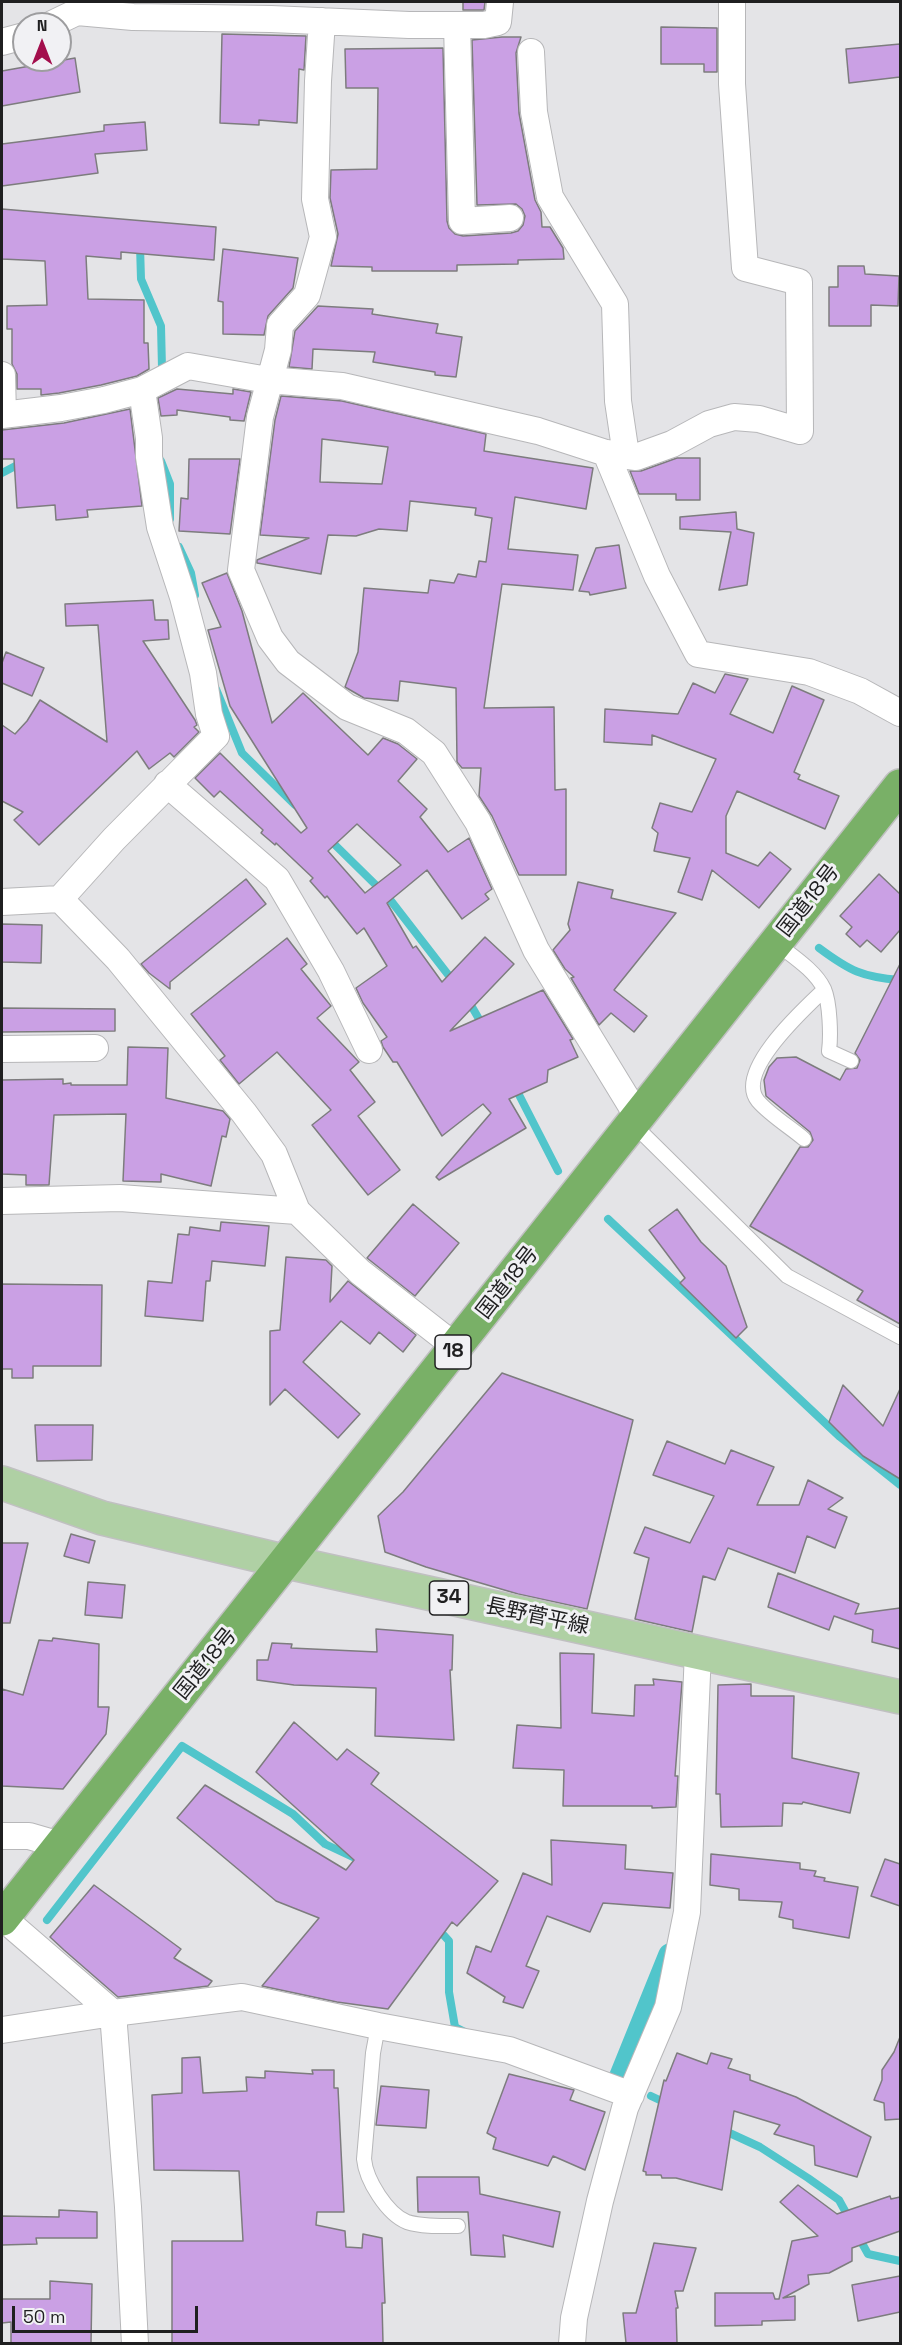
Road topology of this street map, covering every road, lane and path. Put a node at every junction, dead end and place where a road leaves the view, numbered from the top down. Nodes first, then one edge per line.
1 (500, 2) edge
2 (732, 2) edge
3 (76, 7) edge
4 (322, 21) junction
5 (457, 25) junction
6 (531, 52) dead end
7 (510, 219) dead end
8 (2, 375) edge
9 (268, 380) junction
10 (142, 390) junction
11 (2, 415) edge
12 (616, 454) junction
13 (900, 713) edge
14 (167, 784) junction
15 (900, 786) edge
16 (60, 899) junction
17 (2, 902) edge
18 (776, 943) junction
19 (824, 990) junction
20 (95, 1048) dead end
21 (2, 1049) edge
22 (369, 1050) dead end
23 (851, 1061) dead end
24 (636, 1120) junction
25 (804, 1139) dead end
26 (2, 1201) edge
27 (297, 1211) junction
28 (900, 1337) edge
29 (456, 1347) junction
30 (2, 1483) edge
31 (286, 1563) junction
32 (698, 1652) junction
33 (900, 1697) edge
34 (2, 1836) edge
35 (60, 1845) junction
36 (2, 1918) edge
37 (113, 2013) junction
38 (378, 2026) junction
39 (2, 2030) edge
40 (631, 2095) junction
41 (458, 2226) dead end
42 (135, 2343) edge
43 (572, 2343) edge

1 - 5 street
2 - 12 street
3 - 4 street
4 - 5 street
4 - 9 street
5 - 7 street
6 - 12 street
8 - 11 street
9 - 10 street
9 - 12 street
9 - 24 street
10 - 11 street
10 - 14 street
12 - 13 street
14 - 16 street
14 - 22 street
15 - 18 highway, 国道18号 / 18
16 - 17 street
16 - 27 street
18 - 19 lane
18 - 24 highway, 国道18号 / 18
19 - 23 lane
19 - 25 lane
20 - 21 street
24 - 28 lane
24 - 29 highway, 国道18号 / 18
26 - 27 street
27 - 29 street
29 - 31 highway, 国道18号 / 18
30 - 31 main road, 長野菅平線 / 34
31 - 32 main road, 長野菅平線 / 34
31 - 35 highway, 国道18号 / 18
32 - 33 main road, 長野菅平線 / 34
32 - 40 street
34 - 35 street
35 - 36 highway, 国道18号 / 18
36 - 37 street
37 - 38 street
37 - 39 street
37 - 42 street
38 - 40 street
38 - 41 lane
40 - 43 street

